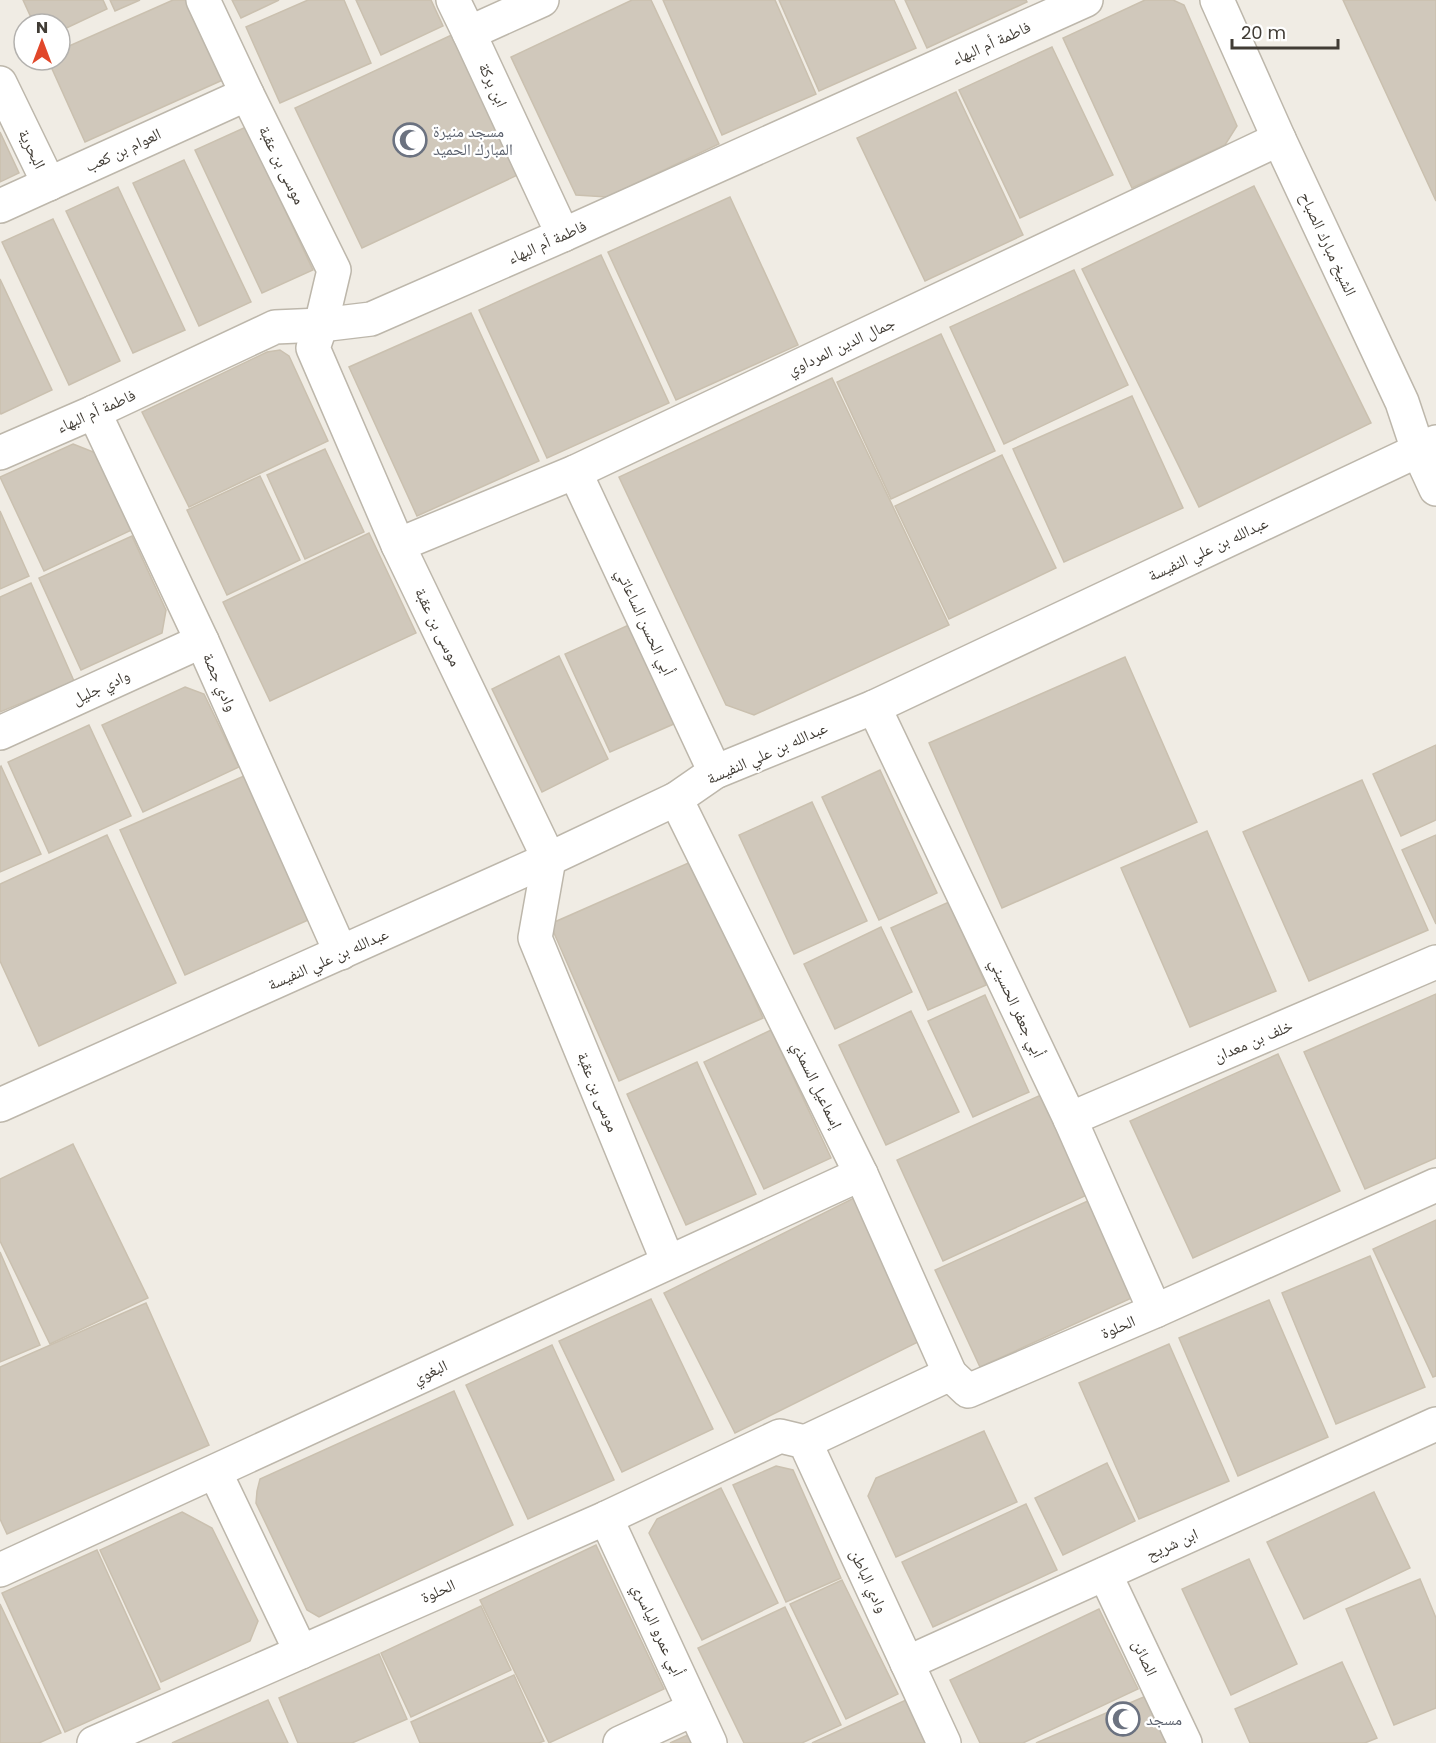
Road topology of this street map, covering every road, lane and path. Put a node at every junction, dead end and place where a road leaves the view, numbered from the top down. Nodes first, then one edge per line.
1 (203, 0) edge
2 (453, 0) edge
3 (542, 0) edge
4 (1086, 0) edge
5 (1217, 0) edge
6 (470, 33) junction
7 (0, 82) edge
8 (247, 94) junction
9 (1279, 139) junction
10 (49, 184) junction
11 (0, 206) edge
12 (563, 235) junction
13 (321, 325) junction
14 (94, 412) junction
15 (1427, 446) edge
16 (0, 453) edge
17 (575, 472) junction
18 (1436, 489) edge
19 (398, 545) junction
20 (202, 641) junction
21 (874, 707) junction
22 (0, 733) edge
23 (715, 772) junction
24 (676, 799) junction
25 (549, 859) junction
26 (341, 953) junction
27 (1436, 962) edge
28 (0, 1105) edge
29 (1070, 1119) junction
30 (861, 1174) junction
31 (1436, 1185) edge
32 (668, 1262) junction
33 (1155, 1311) junction
34 (950, 1374) junction
35 (1436, 1424) edge
36 (793, 1439) junction
37 (215, 1472) junction
38 (606, 1518) junction
39 (0, 1570) edge
40 (1105, 1574) junction
41 (301, 1652) junction
42 (907, 1663) junction
43 (694, 1709) junction
44 (94, 1743) edge
45 (620, 1743) edge
46 (710, 1743) edge
47 (944, 1743) edge
48 (1185, 1743) edge

1 - 8 street, موسى بن عقبة
2 - 6 street, ابن بركة
3 - 6 street
4 - 12 street, فاطمة أم البهاء
5 - 9 street, الشيخ مبارك الصباح
6 - 12 street, ابن بركة
7 - 10 street, البحرية
8 - 10 street, العوام بن كعب
8 - 13 street, موسى بن عقبة
9 - 15 street, الشيخ مبارك الصباح
9 - 17 street, جمال الدين المرداوي
10 - 11 street, العوام بن كعب
12 - 13 street, فاطمة أم البهاء
13 - 14 street, فاطمة أم البهاء
13 - 19 street, موسى بن عقبة
14 - 16 street, فاطمة أم البهاء
14 - 20 street, وادي جصة
15 - 18 street, الشيخ مبارك الصباح
15 - 21 street, عبدالله بن علي النفيسة
17 - 19 street, جمال الدين المرداوي
17 - 23 street, أبي الحسن الساعاتي
19 - 25 street, موسى بن عقبة
20 - 22 street, وادي جليل
20 - 26 street, وادي جصة
21 - 23 street, عبدالله بن علي النفيسة
21 - 29 street, أبي جعفر الحسيني
23 - 24 street, عبدالله بن علي النفيسة
24 - 25 street, عبدالله بن علي النفيسة
24 - 30 street, إسماعيل السمذي
25 - 26 street, عبدالله بن علي النفيسة
25 - 32 street, موسى بن عقبة
26 - 28 street, عبدالله بن علي النفيسة
27 - 29 street, خلف بن معدان
29 - 33 street, أبي جعفر الحسيني
30 - 32 street, البغوي
30 - 34 street, إسماعيل السمذي
31 - 33 street, الحلوة
32 - 37 street, البغوي
33 - 34 street, الحلوة
34 - 36 street, الحلوة
35 - 40 street, ابن شريح
36 - 38 street, الحلوة
36 - 42 street, وادي الباطن
37 - 39 street, البغوي
37 - 41 street
38 - 41 street, الحلوة
38 - 43 street, أبي عمرو الياسري
40 - 42 street, ابن شريح
40 - 48 street, الصائن
41 - 44 street, الحلوة
42 - 47 street, وادي الباطن
43 - 45 street
43 - 46 street, أبي عمرو الياسري

